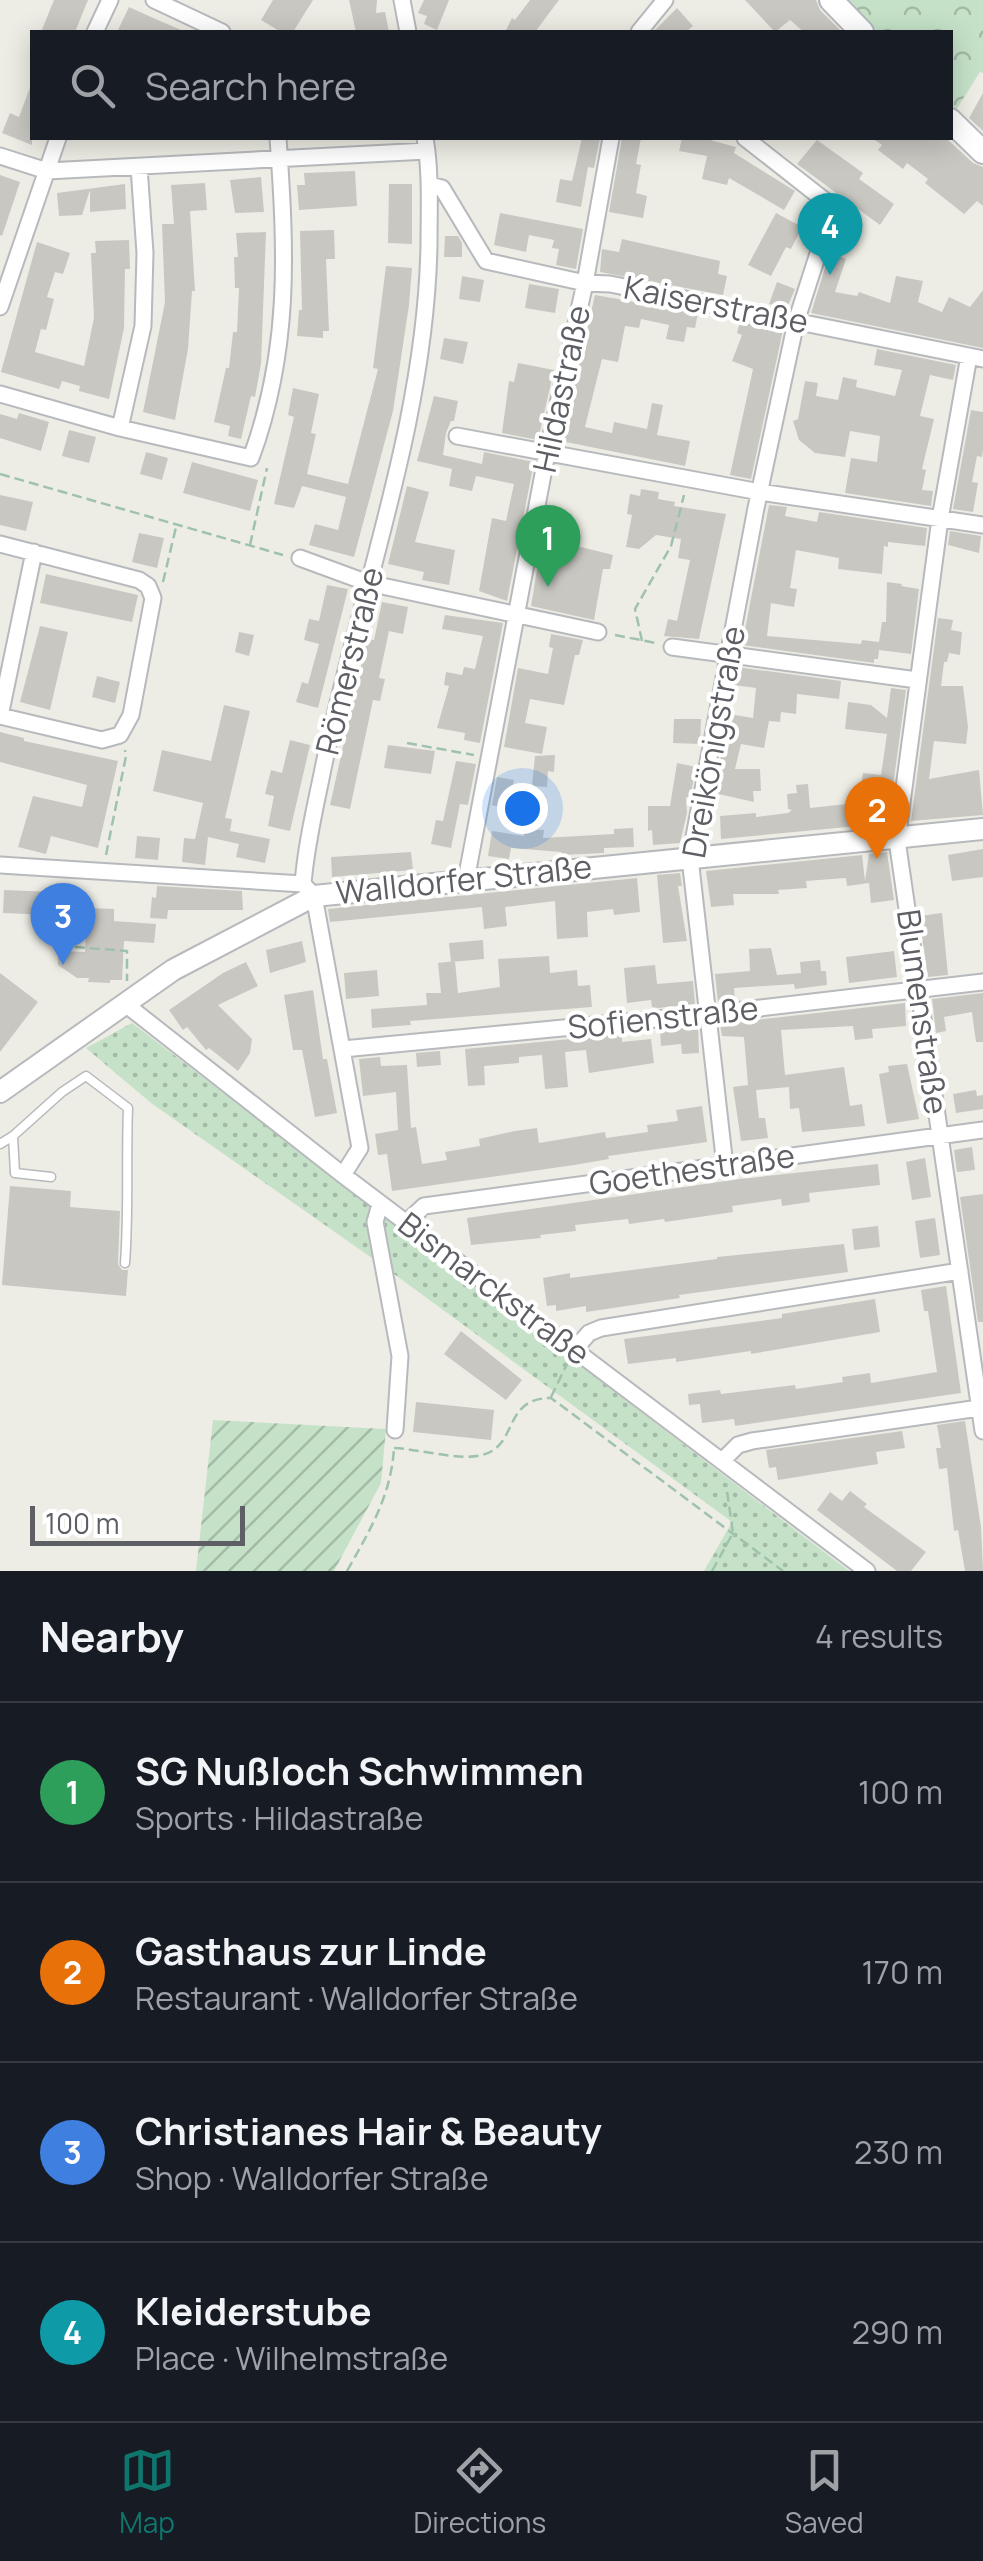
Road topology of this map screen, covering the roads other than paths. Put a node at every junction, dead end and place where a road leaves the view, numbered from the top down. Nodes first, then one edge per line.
1 (110, 0) edge
2 (154, 0) edge
3 (665, 0) edge
4 (831, 0) edge
5 (406, 4) edge
6 (96, 30) edge
7 (218, 30) edge
8 (408, 30) edge
9 (641, 30) edge
10 (860, 30) edge
11 (953, 123) edge
12 (57, 140) edge
13 (278, 140) edge
14 (610, 140) edge
15 (748, 140) edge
16 (426, 144) edge
17 (983, 152) edge
18 (0, 156) edge
19 (280, 158) junction
20 (139, 167) junction
21 (47, 171) junction
22 (430, 185) junction
23 (585, 284) junction
24 (0, 307) edge
25 (796, 322) junction
26 (976, 357) edge
27 (0, 394) edge
28 (120, 428) junction
29 (457, 436) dead end
30 (547, 452) junction
31 (760, 492) junction
32 (940, 519) junction
33 (983, 524) edge
34 (0, 544) edge
35 (34, 552) junction
36 (300, 558) road end
37 (368, 583) junction
38 (519, 615) junction
39 (598, 632) dead end
40 (672, 646) road end
41 (728, 656) junction
42 (917, 680) junction
43 (0, 716) edge
44 (983, 829) edge
45 (897, 840) junction
46 (690, 858) junction
47 (0, 865) edge
48 (466, 880) junction
49 (308, 890) junction
50 (983, 982) edge
51 (919, 991) junction
52 (126, 995) junction
53 (709, 1014) junction
54 (343, 1050) junction
55 (0, 1092) edge
56 (983, 1130) edge
57 (13, 1136) junction
58 (940, 1136) junction
59 (0, 1144) edge
60 (725, 1166) junction
61 (343, 1175) junction
62 (51, 1177) dead end
63 (380, 1204) junction
64 (407, 1222) junction
65 (126, 1263) dead end
66 (960, 1271) junction
67 (976, 1332) edge
68 (575, 1349) junction
69 (979, 1408) junction
70 (395, 1430) dead end
71 (983, 1431) edge
72 (722, 1461) junction
73 (867, 1571) edge

1 - 6 street
2 - 7 street
3 - 9 street
4 - 10 main road
5 - 8 street
11 - 17 main road
12 - 21 street
13 - 19 street
14 - 23 street, Hildastraße
15 - 25 street, Dreikönigstraße
16 - 19 street
16 - 22 street, Römerstraße
18 - 21 street
19 - 20 street
19 - 28 street
20 - 21 street
20 - 28 street
21 - 24 street
22 - 23 street, Kaiserstraße
22 - 37 street, Römerstraße
23 - 25 street, Kaiserstraße
23 - 30 street, Hildastraße
25 - 26 street, Kaiserstraße
25 - 31 street, Dreikönigstraße
26 - 32 street, Blumenstraße
27 - 28 street
29 - 30 street
30 - 31 street
30 - 38 street, Hildastraße
31 - 32 street
31 - 41 street, Dreikönigstraße
32 - 33 street
32 - 42 street, Blumenstraße
34 - 35 street
35 - 43 street
35 - 43 street
36 - 37 street
37 - 38 street
37 - 49 street, Römerstraße
38 - 39 street
38 - 48 street, Hildastraße
40 - 41 street
41 - 42 street
41 - 46 street, Dreikönigstraße
42 - 45 street, Blumenstraße
44 - 45 street, Walldorfer Straße
45 - 46 street, Walldorfer Straße
45 - 51 street, Blumenstraße
46 - 48 street, Walldorfer Straße
46 - 53 street, Dreikönigstraße
47 - 49 street
48 - 49 street, Walldorfer Straße
49 - 52 street, Walldorfer Straße
49 - 54 street, Römerstraße
50 - 51 street, Sofienstraße
51 - 53 street, Sofienstraße
51 - 58 street, Blumenstraße
52 - 55 street, Walldorfer Straße
52 - 61 street, Bismarckstraße
53 - 54 street, Sofienstraße
53 - 60 street, Dreikönigstraße
54 - 61 street, Römerstraße
56 - 58 street, Goethestraße
57 - 59 lane
57 - 62 lane
57 - 65 lane
58 - 60 street, Goethestraße
58 - 66 street, Blumenstraße
60 - 64 street, Goethestraße
61 - 63 street, Bismarckstraße
63 - 64 street, Bismarckstraße
63 - 70 street
64 - 68 street, Bismarckstraße
66 - 67 street, Blumenstraße
66 - 68 street
67 - 69 street, Blumenstraße
68 - 72 street, Bismarckstraße
69 - 71 street, Blumenstraße
69 - 72 street
72 - 73 street, Bismarckstraße

